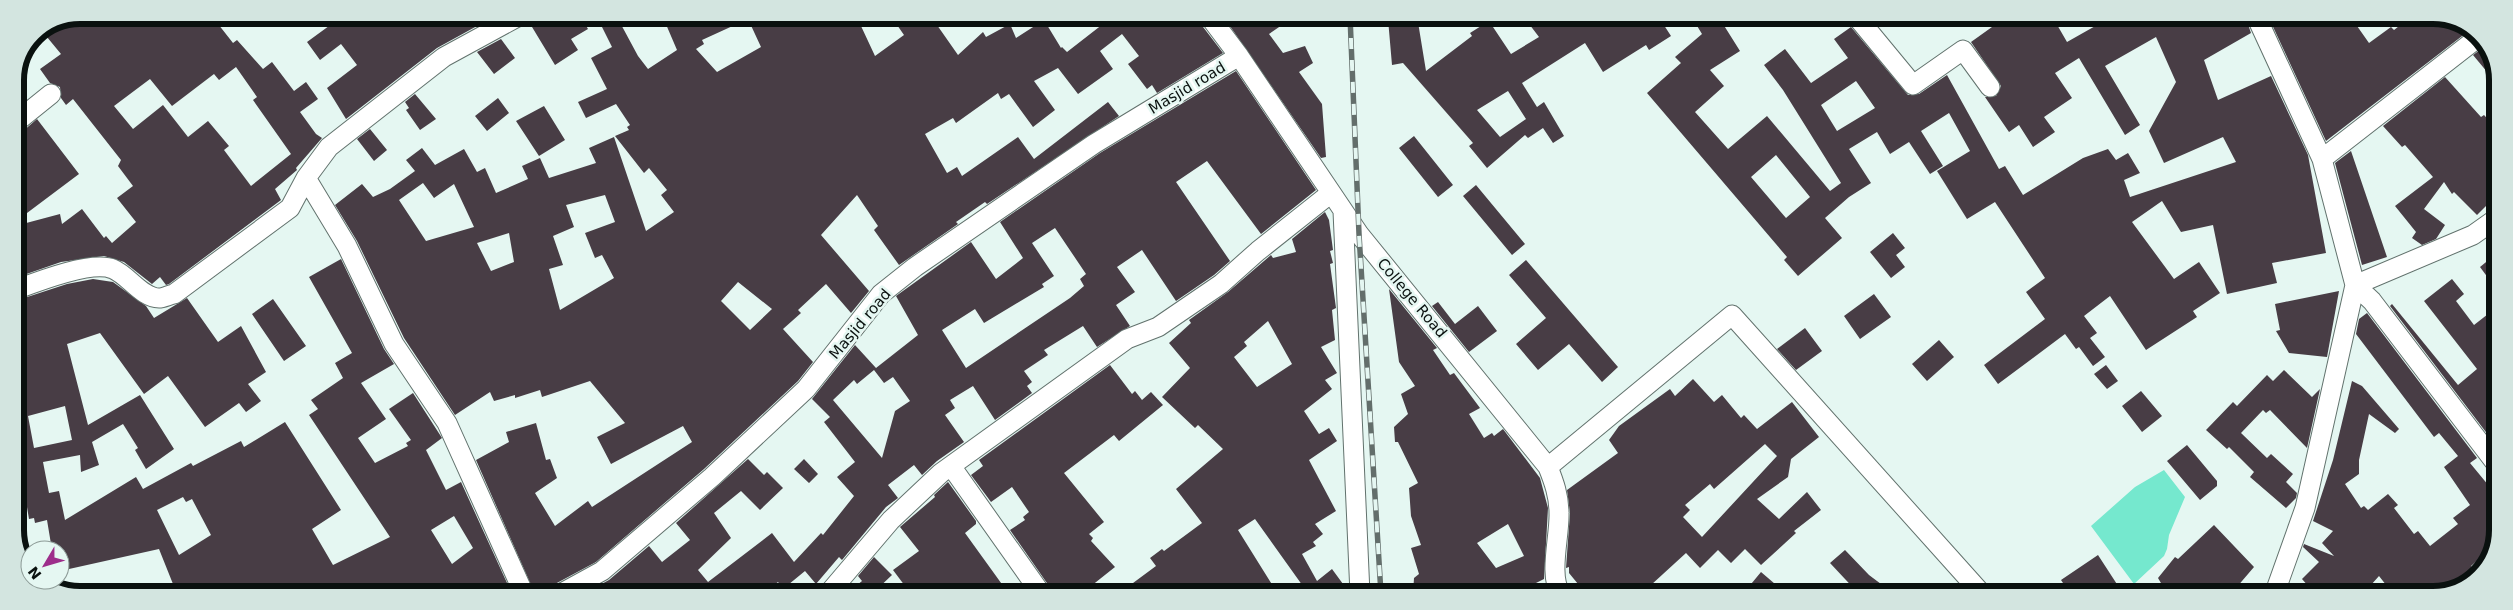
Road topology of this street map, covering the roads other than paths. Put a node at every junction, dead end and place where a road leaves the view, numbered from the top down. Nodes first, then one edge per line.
1 (505, 24) edge
2 (1215, 24) edge
3 (1863, 24) edge
4 (2260, 24) edge
5 (2473, 41) edge
6 (1239, 56) junction
7 (1990, 87) dead end
8 (51, 94) dead end
9 (24, 116) edge
10 (2322, 159) junction
11 (306, 178) junction
12 (1331, 194) junction
13 (1344, 211) junction
14 (2489, 224) edge
15 (2355, 286) junction
16 (24, 287) edge
17 (2489, 455) edge
18 (951, 466) junction
19 (1548, 467) junction
20 (520, 586) edge
21 (574, 586) edge
22 (835, 586) edge
23 (1036, 586) edge
24 (1360, 586) edge
25 (1557, 586) edge
26 (1975, 586) edge
27 (2281, 586) edge

1 - 11 street
2 - 6 street, College Road
3 - 7 street
4 - 10 street
5 - 10 street
6 - 12 street, College Road
6 - 21 street, Masjid road
8 - 9 street
10 - 15 street
11 - 16 street
11 - 20 street
12 - 13 street, College Road
12 - 18 street
13 - 19 street, College Road
13 - 24 street
14 - 15 street
15 - 17 street
15 - 27 street
18 - 22 street
18 - 23 street
19 - 25 street, College Road
19 - 26 street

